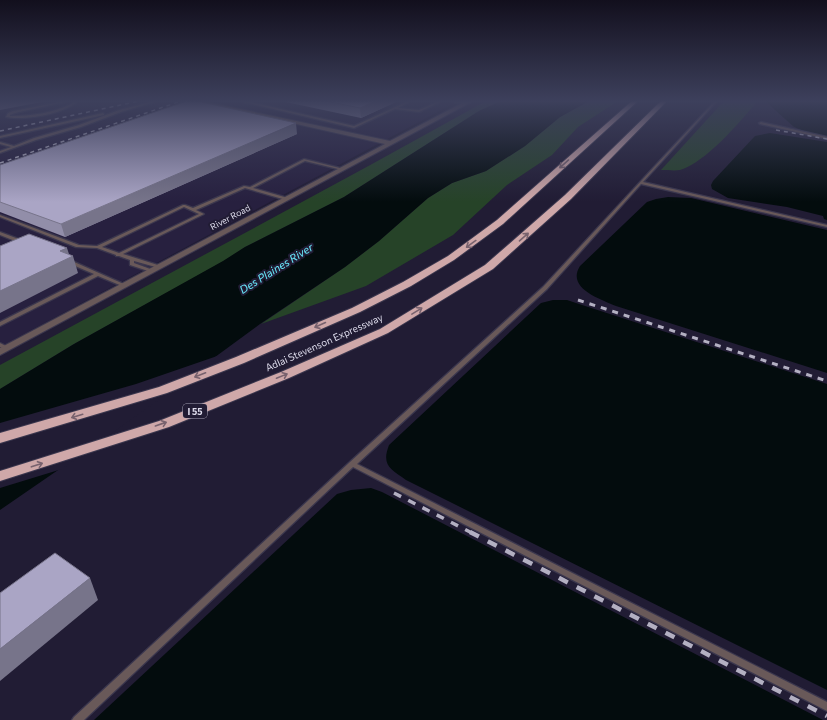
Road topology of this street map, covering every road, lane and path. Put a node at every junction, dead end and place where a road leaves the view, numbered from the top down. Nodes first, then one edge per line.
1 (15, 135) edge
2 (50, 135) edge
3 (351, 135) edge
4 (406, 135) edge
5 (598, 135) edge
6 (631, 135) edge
7 (685, 135) edge
8 (812, 135) edge
9 (0, 138) edge
10 (827, 138) edge
11 (0, 143) edge
12 (390, 143) junction
13 (15, 147) junction
14 (0, 152) edge
15 (342, 169) junction
16 (641, 183) junction
17 (251, 188) junction
18 (287, 198) junction
19 (192, 210) junction
20 (0, 216) edge
21 (827, 226) edge
22 (0, 233) edge
23 (28, 245) edge
24 (98, 247) junction
25 (118, 255) junction
26 (63, 259) edge
27 (132, 259) junction
28 (159, 267) junction
29 (151, 271) junction
30 (98, 274) junction
31 (124, 285) junction
32 (0, 324) edge
33 (2, 348) edge
34 (0, 438) edge
35 (352, 464) junction
36 (0, 476) edge
37 (827, 707) edge
38 (77, 720) edge

1 - 9 lane
2 - 13 lane
3 - 12 street
4 - 12 street, River Road
5 -> 34 highway, Adlai Stevenson Expressway
36 -> 6 highway, Adlai Stevenson Expressway / I 55
7 - 16 lane
8 - 10 lane
11 - 13 lane
12 - 15 street, River Road
13 - 14 lane
15 - 17 lane
15 - 18 street, River Road
16 - 21 lane
16 - 35 lane
17 - 18 lane
17 - 19 lane
18 - 28 street, River Road
19 - 24 lane
19 - 25 lane
20 - 24 lane
22 - 23 lane
24 - 25 lane
25 - 27 lane
26 - 30 lane
27 - 28 lane
27 - 29 lane
28 - 29 street, River Road
29 - 31 street, River Road
30 - 31 lane
30 - 32 lane
31 - 33 street, River Road
35 - 37 lane
35 - 38 lane

